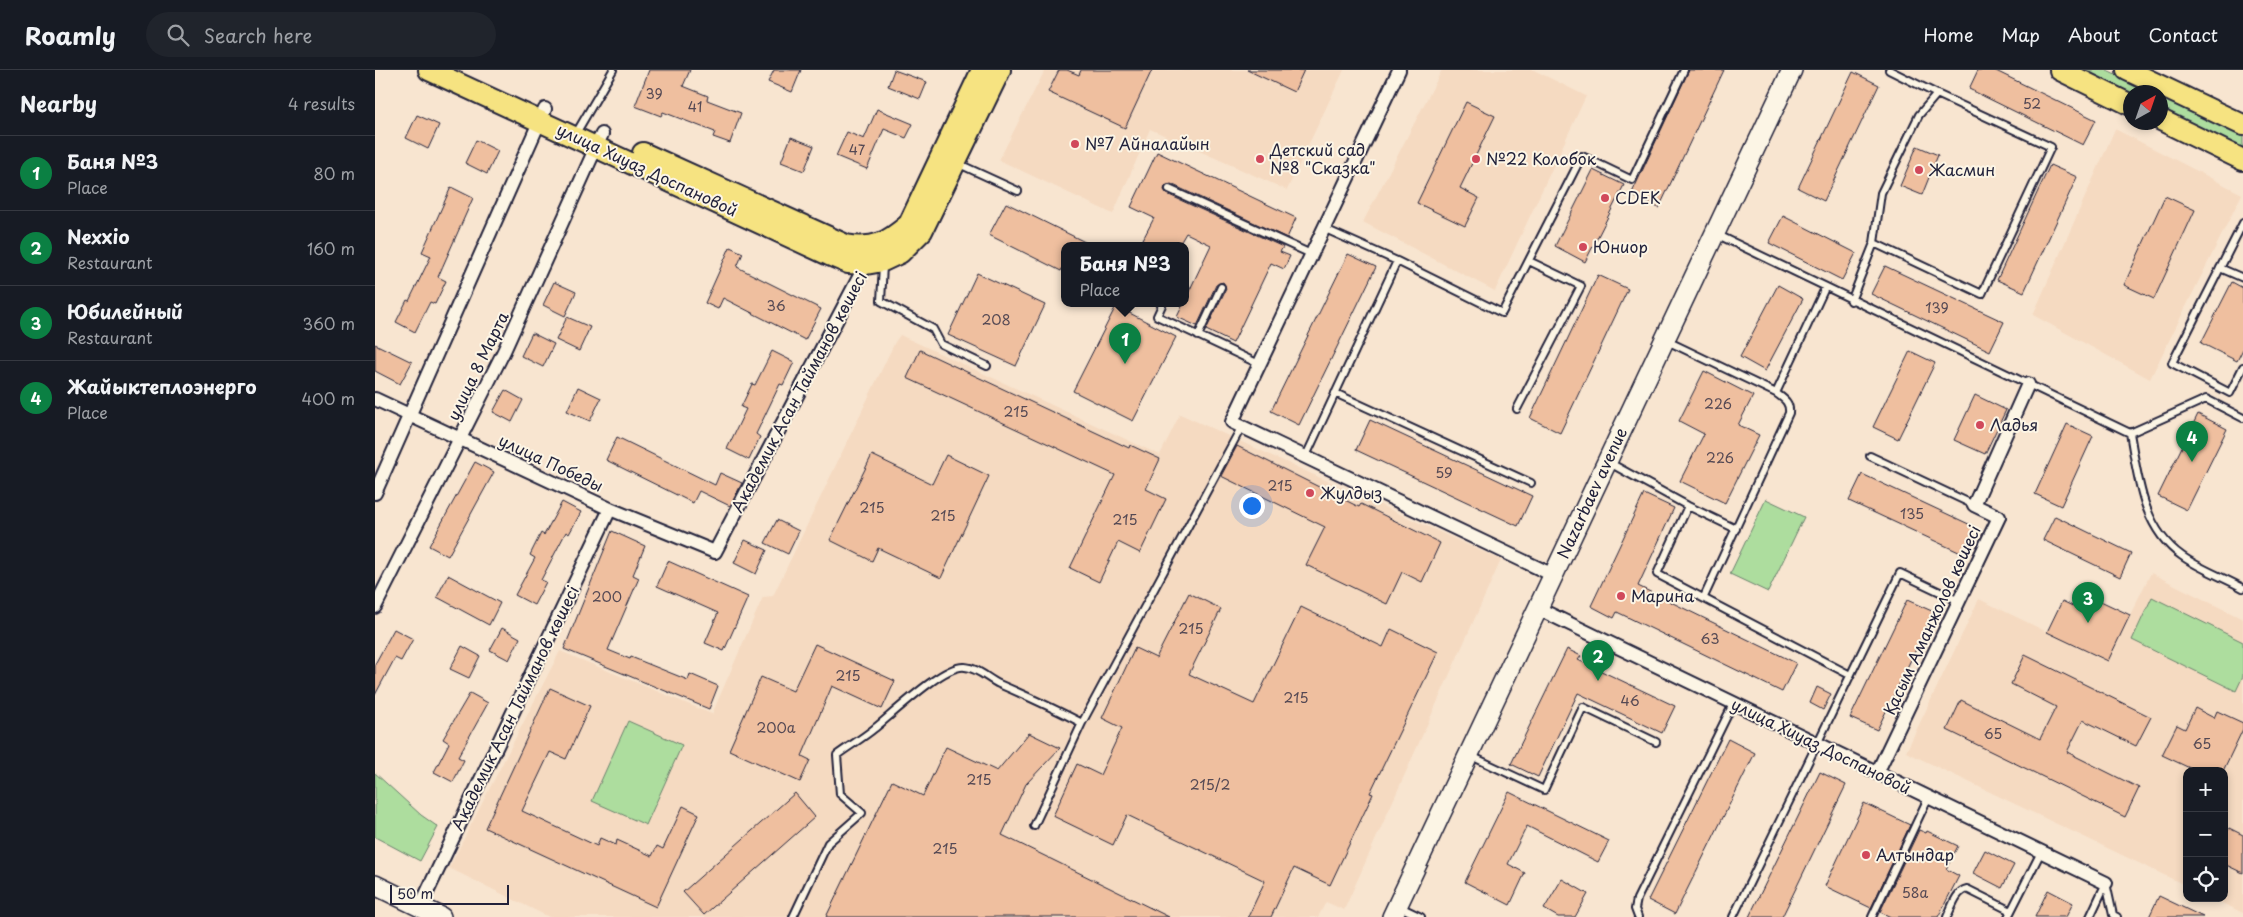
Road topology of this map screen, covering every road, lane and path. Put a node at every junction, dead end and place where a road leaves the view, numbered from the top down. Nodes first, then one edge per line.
1 (429, 70) edge
2 (461, 70) edge
3 (613, 70) edge
4 (982, 70) edge
5 (1000, 70) edge
6 (1399, 70) edge
7 (1684, 70) edge
8 (1792, 70) edge
9 (1889, 70) edge
10 (2060, 70) edge
11 (2127, 70) edge
12 (1937, 94) junction
13 (2123, 101) edge
14 (543, 114) junction
15 (2168, 123) edge
16 (2243, 125) edge
17 (579, 131) junction
18 (599, 140) junction
19 (2243, 160) edge
20 (956, 162) junction
21 (1169, 189) dead end
22 (1018, 191) dead end
23 (2243, 223) edge
24 (1323, 228) junction
25 (1715, 234) junction
26 (1874, 242) junction
27 (1311, 254) junction
28 (873, 257) junction
29 (1397, 261) junction
30 (1529, 261) junction
31 (2220, 268) junction
32 (2243, 278) edge
33 (1221, 287) dead end
34 (1825, 288) junction
35 (1851, 301) junction
36 (1161, 307) edge
37 (1198, 336) junction
38 (1664, 340) junction
39 (1259, 364) junction
40 (987, 366) dead end
41 (2243, 367) edge
42 (2028, 384) junction
43 (1335, 393) junction
44 (1776, 393) junction
45 (375, 399) edge
46 (1517, 409) dead end
47 (411, 415) junction
48 (2243, 418) edge
49 (1242, 426) junction
50 (2130, 433) junction
51 (461, 438) junction
52 (1306, 456) junction
53 (1870, 456) dead end
54 (1607, 462) junction
55 (1531, 483) dead end
56 (375, 493) edge
57 (1973, 505) junction
58 (1688, 506) junction
59 (610, 509) junction
60 (1735, 529) junction
61 (715, 552) joint
62 (1553, 575) junction
63 (2243, 588) edge
64 (1704, 597) junction
65 (1959, 601) junction
66 (375, 607) edge
67 (1537, 608) junction
68 (1850, 676) junction
69 (1733, 704) junction
70 (1082, 723) junction
71 (1656, 742) dead end
72 (1817, 744) junction
73 (1468, 754) junction
74 (1877, 773) junction
75 (1929, 798) junction
76 (1034, 826) dead end
77 (2041, 852) junction
78 (2106, 883) junction
79 (375, 885) edge
80 (419, 906) junction
81 (1394, 911) edge
82 (2009, 914) edge
83 (441, 917) edge
84 (793, 917) edge
85 (1421, 917) edge
86 (1639, 917) edge
87 (1733, 917) edge
88 (1872, 917) edge
89 (1947, 917) edge
90 (2090, 917) edge
91 (2117, 917) edge

1 - 14 main road, улица Хиуаз Доспановой
2 - 14 main road, улица Хиуаз Доспановой
3 - 17 lane
4 - 28 main road
5 - 20 main road, Академик Асан Тайманов көшесі
6 - 24 street
7 - 30 lane
8 - 25 main road, Nazarbaev avenue
9 - 12 lane
10 - 13 main road
11 - 16 main road
12 - 26 lane
12 - 26 lane
14 - 17 main road, улица Хиуаз Доспановой
14 - 47 street
15 - 19 main road
17 - 18 main road, улица Хиуаз Доспановой
18 - 28 main road, улица Хиуаз Доспановой
18 - 51 street, улица 8 Марта
20 - 22 lane
20 - 28 main road, Академик Асан Тайманов көшесі
21 - 27 lane
23 - 31 lane
24 - 27 street
24 - 29 lane
25 - 34 lane
25 - 38 main road, Nazarbaev avenue
26 - 35 lane
27 - 39 street
28 - 40 lane
28 - 61 street, Академик Асан Тайманов көшесі
29 - 30 lane
29 - 43 lane
30 - 46 lane
31 - 32 lane
31 - 41 lane
33 - 37 lane
34 - 35 lane
34 - 44 lane
35 - 42 lane
36 - 37 lane
37 - 39 lane
38 - 44 lane
38 - 54 main road, Nazarbaev avenue
39 - 49 street
42 - 50 lane
42 - 57 street, Қасым Аманжолов көшесі
43 - 52 lane
43 - 55 lane
44 - 60 lane
45 - 47 street, улица Победы
47 - 51 street, улица Победы
47 - 56 street
48 - 50 lane
49 - 52 street
49 - 70 lane
50 - 63 lane
51 - 59 street, улица Победы
51 - 66 street, улица 8 Марта
52 - 62 street
53 - 57 lane
54 - 58 lane
54 - 62 main road, Nazarbaev avenue
57 - 65 street, Қасым Аманжолов көшесі
58 - 60 lane
58 - 64 lane
59 - 61 street, улица Победы
59 - 80 street, Академик Асан Тайманов көшесі
60 - 64 lane
62 - 67 main road, Nazarbaev avenue
64 - 68 lane
65 - 68 lane
65 - 74 street, Қасым Аманжолов көшесі
67 - 69 street, улица Хиуаз Доспановой
67 - 73 main road, Nazarbaev avenue
68 - 72 lane
69 - 72 street, улица Хиуаз Доспановой
69 - 86 lane
70 - 76 lane
70 - 84 lane
71 - 73 lane
72 - 74 street, улица Хиуаз Доспановой
72 - 87 lane
73 - 81 main road, Nazarbaev avenue
74 - 75 street, улица Хиуаз Доспановой
75 - 77 street, улица Хиуаз Доспановой
75 - 88 lane
77 - 78 street, улица Хиуаз Доспановой
77 - 82 lane
78 - 90 lane
78 - 91 lane
79 - 80 main road
80 - 83 main road
81 - 85 lane
82 - 89 lane

